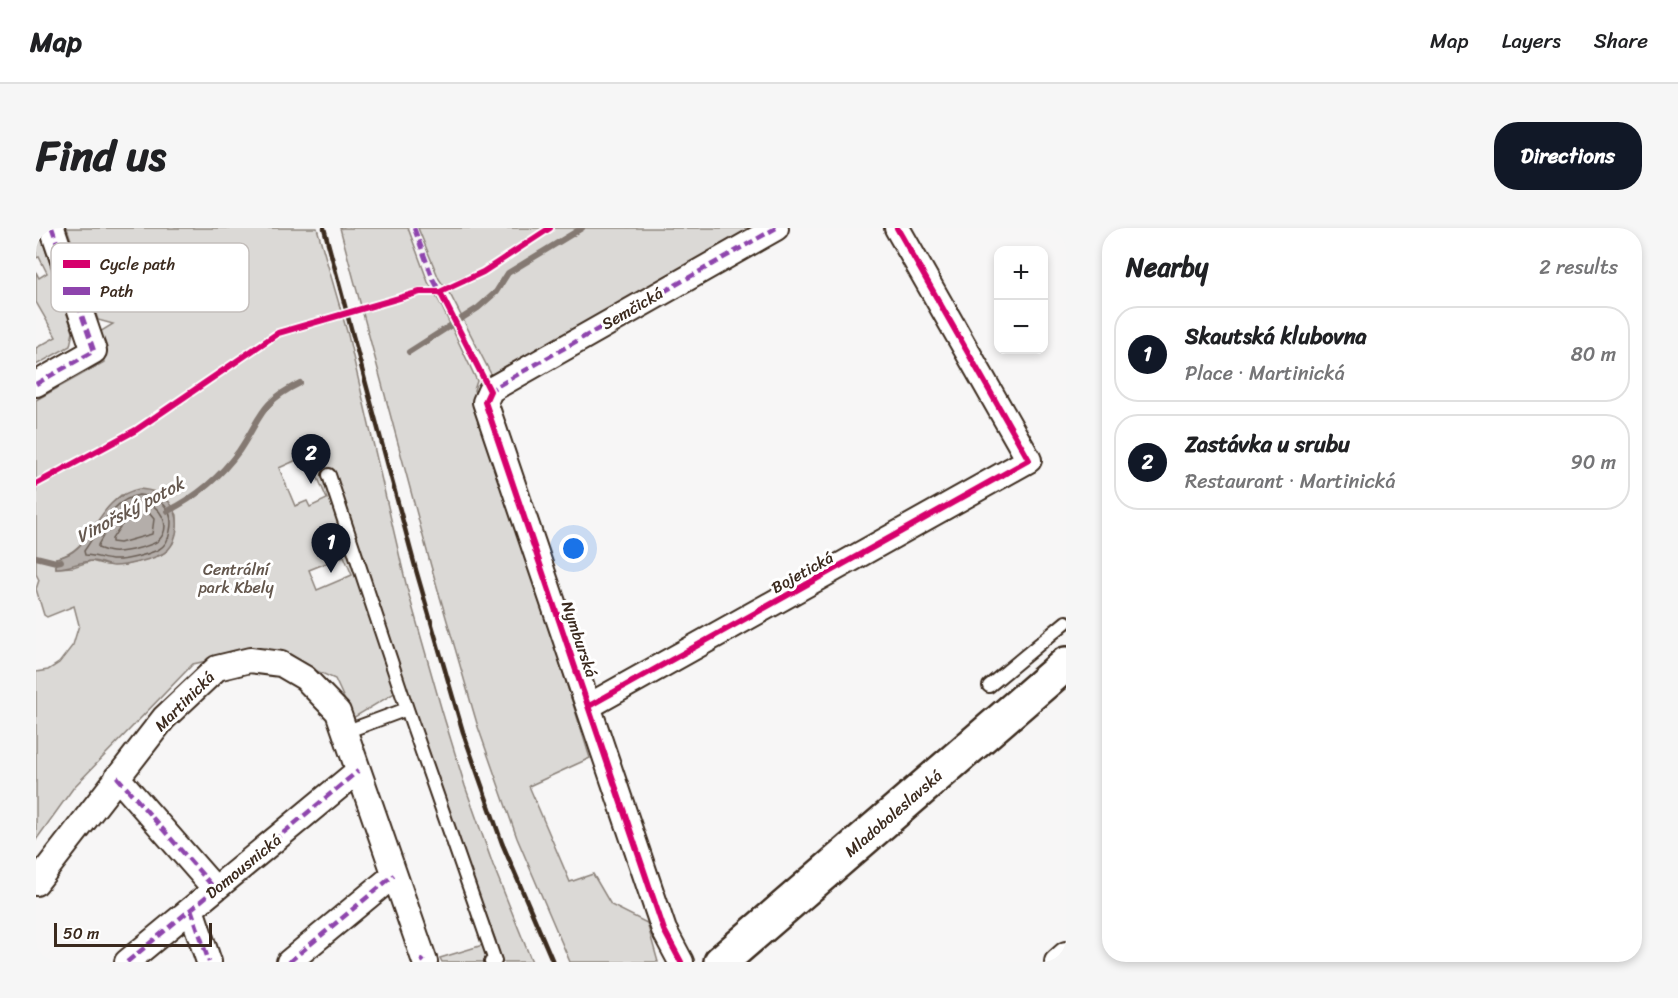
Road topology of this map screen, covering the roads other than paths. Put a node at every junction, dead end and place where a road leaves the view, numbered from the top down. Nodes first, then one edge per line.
1 (52, 228) edge
2 (776, 228) edge
3 (897, 228) edge
4 (57, 243) edge
5 (81, 312) edge
6 (36, 384) edge
7 (490, 391) joint
8 (329, 475) dead end
9 (1066, 622) edge
10 (1066, 664) edge
11 (989, 686) dead end
12 (589, 706) junction
13 (407, 709) junction
14 (345, 732) junction
15 (358, 771) junction
16 (117, 777) junction
17 (394, 875) junction
18 (36, 883) edge
19 (215, 889) junction
20 (191, 909) junction
21 (1066, 954) edge
22 (423, 961) edge
23 (127, 962) edge
24 (209, 962) edge
25 (289, 962) edge
26 (491, 962) edge
27 (681, 962) edge
28 (721, 962) edge
29 (1057, 962) edge

1 - 4 street
2 - 7 street, Semčická
3 - 12 street, Bojetická
5 - 6 street
7 - 12 street, Nymburská
8 - 13 lane
9 - 11 lane
10 - 28 main road, Mladoboleslavská
12 - 27 street, Nymburská
13 - 14 lane
13 - 26 lane
14 - 15 street, Martinická
14 - 16 street, Martinická
15 - 17 street, Martinická
15 - 19 street, Domousnická
16 - 18 street, Martinická
16 - 19 street
17 - 22 street, Martinická
17 - 25 street
19 - 20 street, Domousnická
20 - 23 street, Domousnická
20 - 24 street
21 - 29 street

